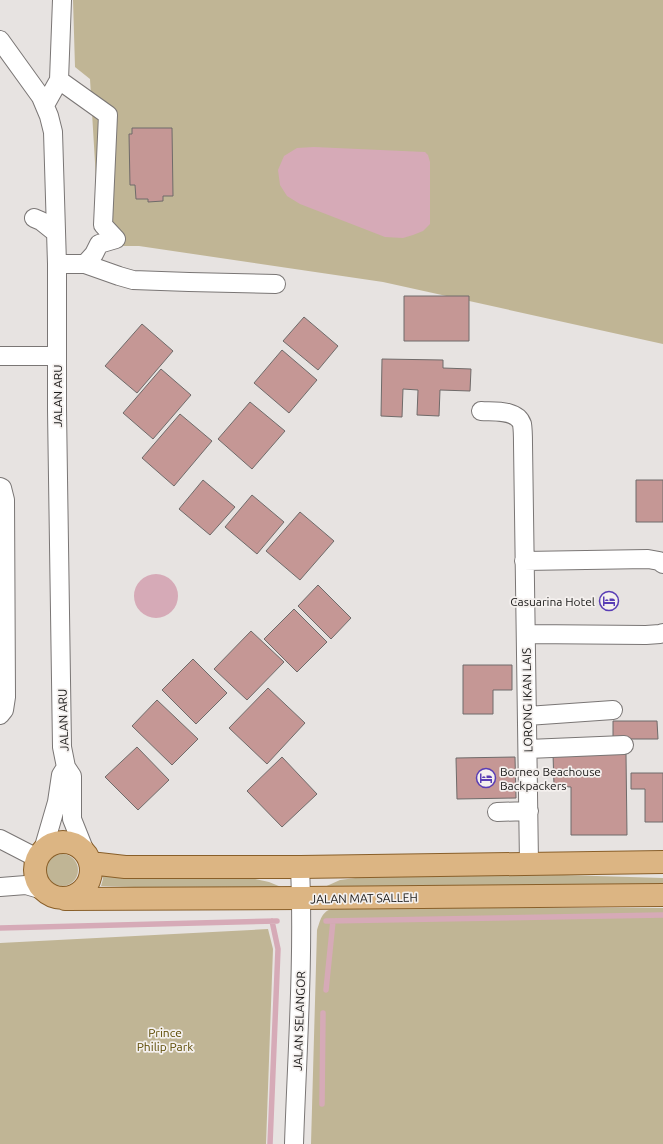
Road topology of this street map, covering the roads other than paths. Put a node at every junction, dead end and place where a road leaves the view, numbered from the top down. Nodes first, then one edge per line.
1 (62, 0) edge
2 (0, 40) edge
3 (59, 80) junction
4 (45, 105) junction
5 (34, 218) dead end
6 (56, 233) junction
7 (57, 264) junction
8 (85, 264) junction
9 (276, 284) dead end
10 (0, 356) edge
11 (57, 356) junction
12 (480, 411) dead end
13 (0, 487) edge
14 (524, 561) junction
15 (663, 564) edge
16 (663, 633) edge
17 (526, 634) junction
18 (613, 710) dead end
19 (0, 715) edge
20 (527, 716) junction
21 (624, 745) dead end
22 (528, 749) junction
23 (66, 767) junction
24 (528, 811) junction
25 (497, 812) dead end
26 (0, 839) edge
27 (40, 854) junction
28 (88, 858) junction
29 (663, 862) edge
30 (529, 864) junction
31 (300, 867) junction
32 (0, 887) edge
33 (43, 890) junction
34 (663, 895) edge
35 (302, 898) junction
36 (65, 899) junction
37 (294, 1144) edge

1 - 3 street
2 - 4 street, JALAN ARU
3 - 4 street
3 - 8 street
4 - 6 street, JALAN ARU
5 - 6 street
6 - 7 street, JALAN ARU
7 - 8 street
7 - 11 street, JALAN ARU
8 - 9 street
10 - 11 street
11 - 23 street, JALAN ARU
12 - 14 street, LORONG IKAN LAIS
13 - 19 street
14 - 15 street
14 - 17 street, LORONG IKAN LAIS
16 - 17 street
17 - 20 street, LORONG IKAN LAIS
18 - 20 street
20 - 22 street, LORONG IKAN LAIS
21 - 22 street
22 - 24 street, LORONG IKAN LAIS
23 - 27 street, JALAN ARU
23 - 28 street, JALAN ARU
24 - 25 street
24 - 30 street, LORONG IKAN LAIS
26 - 27 street
27 - 28 main road
27 - 33 main road
28 - 31 main road
28 - 36 main road
29 - 30 main road
30 - 31 main road
31 - 35 street, JALAN SELANGOR
32 - 33 street
33 - 36 main road
34 - 35 main road, JALAN MAT SALLEH
35 - 36 main road, JALAN MAT SALLEH
35 - 37 street, JALAN SELANGOR

